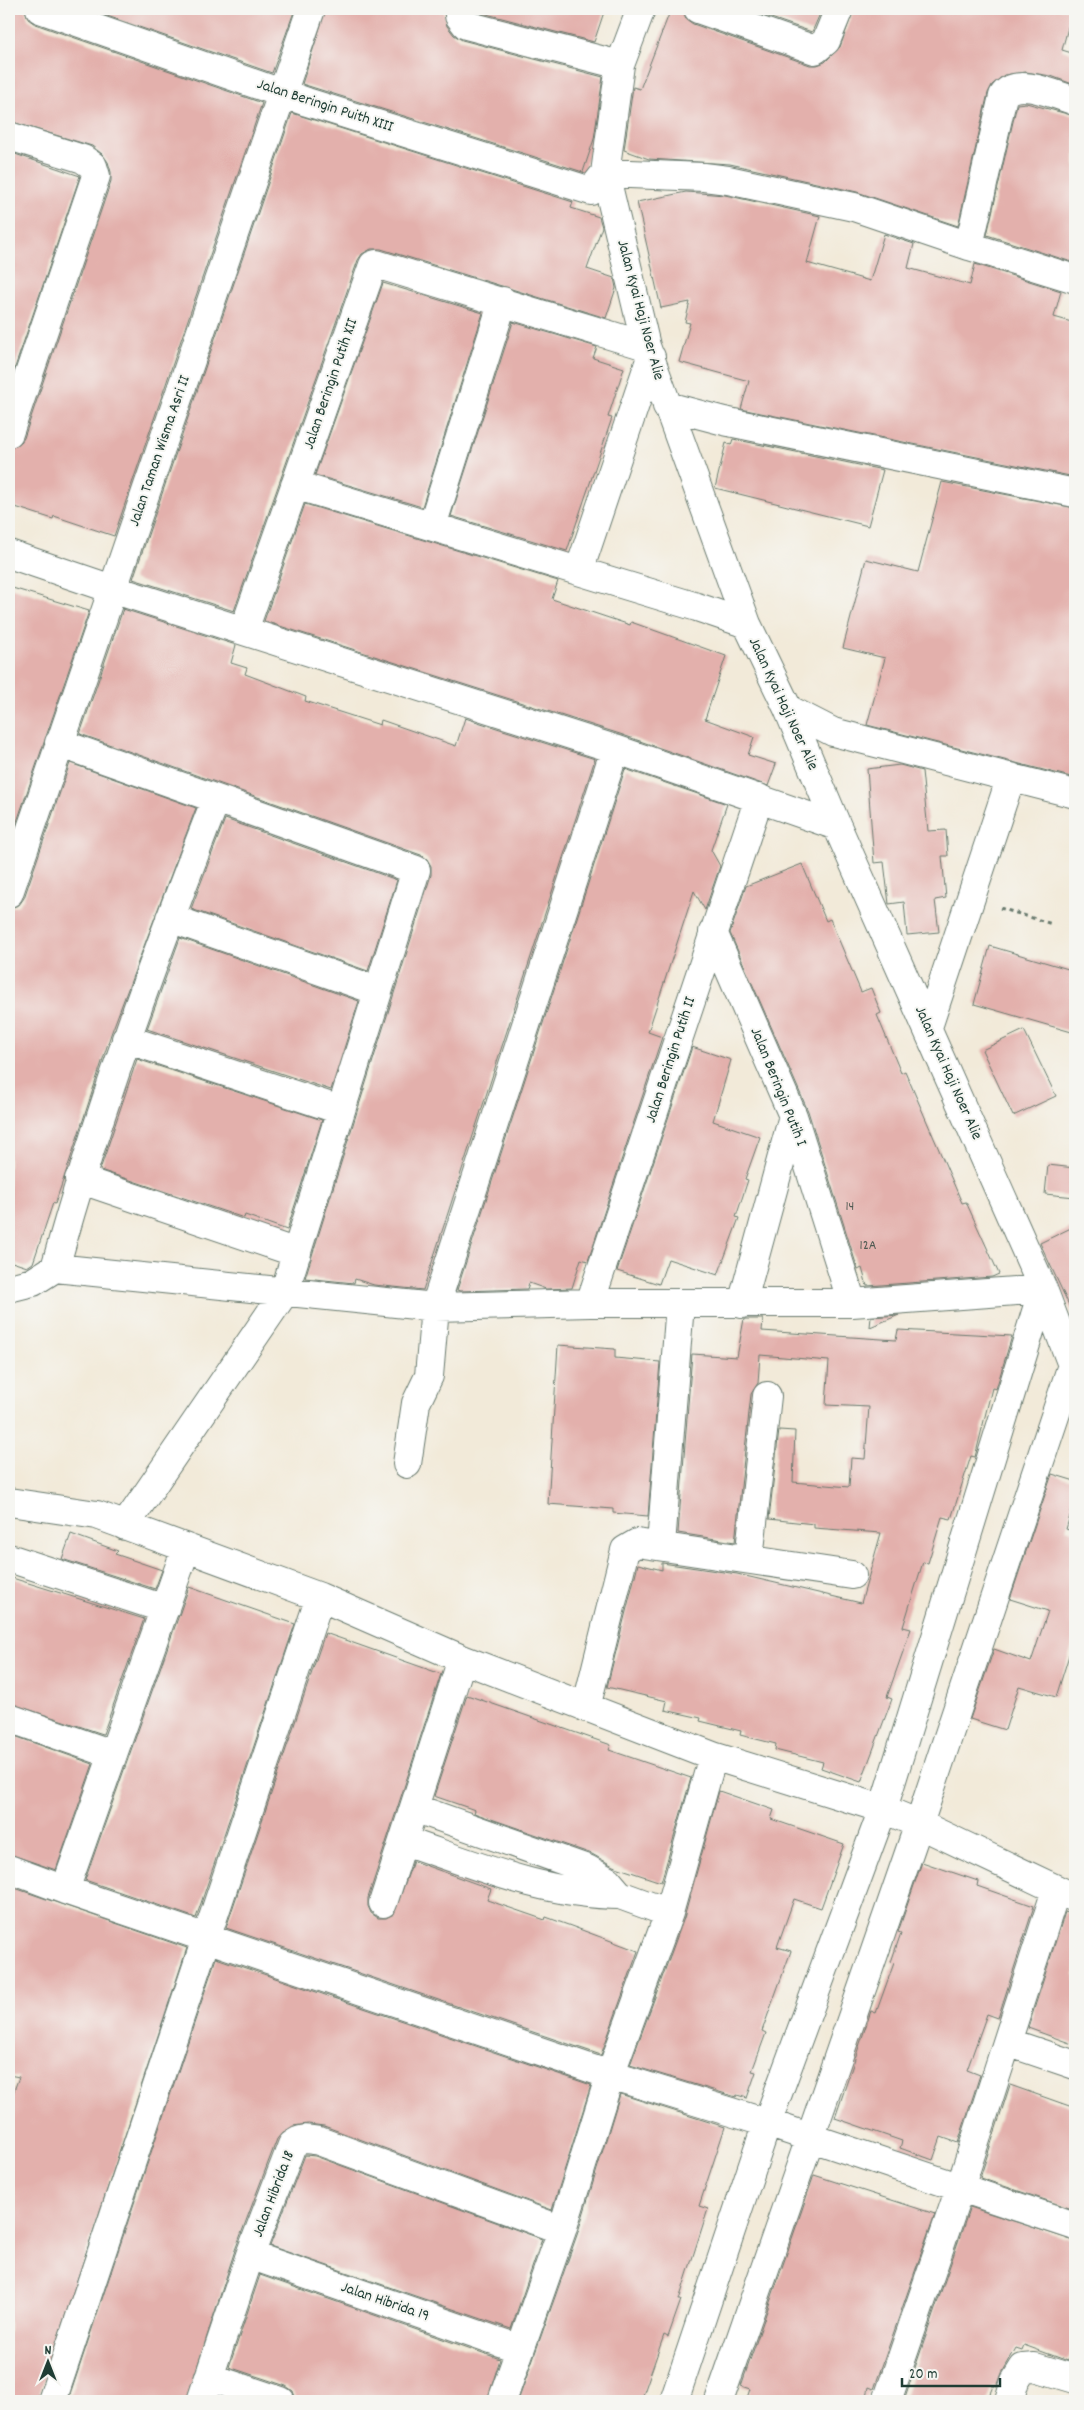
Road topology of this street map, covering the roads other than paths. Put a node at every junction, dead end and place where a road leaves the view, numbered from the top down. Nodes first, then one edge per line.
1 (40, 9) edge
2 (311, 9) edge
3 (458, 9) edge
4 (641, 9) edge
5 (698, 9) edge
6 (839, 9) edge
7 (620, 65) junction
8 (282, 92) junction
9 (1075, 101) edge
10 (9, 136) edge
11 (605, 173) junction
12 (969, 246) junction
13 (1075, 279) edge
14 (502, 301) junction
15 (648, 352) junction
16 (13, 404) edge
17 (667, 406) junction
18 (9, 433) edge
19 (295, 485) junction
20 (1075, 493) edge
21 (432, 526) junction
22 (9, 554) edge
23 (578, 571) junction
24 (112, 589) junction
25 (747, 624) junction
26 (244, 630) junction
27 (788, 709) junction
28 (59, 743) junction
29 (615, 749) junction
30 (1011, 777) junction
31 (1075, 794) edge
32 (216, 799) junction
33 (755, 808) junction
34 (837, 826) junction
35 (9, 893) edge
36 (170, 918) junction
37 (713, 932) junction
38 (378, 991) junction
39 (928, 1027) junction
40 (126, 1039) junction
41 (340, 1110) junction
42 (793, 1116) junction
43 (80, 1179) junction
44 (297, 1253) junction
45 (55, 1268) junction
46 (9, 1288) edge
47 (1043, 1289) junction
48 (284, 1293) junction
49 (590, 1303) junction
50 (852, 1303) junction
51 (680, 1304) junction
52 (742, 1304) junction
53 (435, 1307) junction
54 (1074, 1369) edge
55 (767, 1396) dead end
56 (407, 1464) dead end
57 (9, 1502) edge
58 (125, 1526) junction
59 (661, 1545) junction
60 (186, 1548) junction
61 (9, 1558) edge
62 (749, 1559) junction
63 (852, 1575) dead end
64 (320, 1597) junction
65 (165, 1609) junction
66 (462, 1659) junction
67 (586, 1708) junction
68 (9, 1718) edge
69 (112, 1754) junction
70 (713, 1756) junction
71 (414, 1808) junction
72 (882, 1809) junction
73 (919, 1824) junction
74 (404, 1841) junction
75 (9, 1869) edge
76 (66, 1890) junction
77 (1065, 1894) edge
78 (620, 1895) junction
79 (384, 1903) dead end
80 (668, 1912) junction
81 (206, 1936) junction
82 (1007, 2042) junction
83 (1075, 2065) edge
84 (610, 2075) junction
85 (767, 2123) junction
86 (809, 2137) junction
87 (960, 2188) junction
88 (1075, 2226) edge
89 (562, 2230) junction
90 (250, 2254) junction
91 (520, 2349) junction
92 (1075, 2379) edge
93 (205, 2389) edge
94 (52, 2401) edge
95 (281, 2401) edge
96 (502, 2401) edge
97 (674, 2401) edge
98 (719, 2401) edge
99 (887, 2401) edge
100 (1009, 2401) edge

1 - 8 street, Jalan Beringin Puith XIII
2 - 8 street, Jalan Taman Wisma Asri II
3 - 7 street
4 - 7 street, Jalan Kyai Haji Noer Alie
5 - 6 street
7 - 11 street, Jalan Kyai Haji Noer Alie
8 - 11 street, Jalan Beringin Puith XIII
8 - 24 street, Jalan Taman Wisma Asri II
9 - 12 street
10 - 16 street
11 - 12 street
11 - 15 street, Jalan Kyai Haji Noer Alie
12 - 13 street
14 - 15 street
14 - 19 street, Jalan Beringin Putih XII
14 - 21 street
15 - 17 street, Jalan Kyai Haji Noer Alie
15 - 23 street
16 - 18 street
17 - 20 street
17 - 25 street, Jalan Kyai Haji Noer Alie
19 - 21 street
19 - 26 street, Jalan Beringin Putih XII
21 - 23 street
22 - 24 street
23 - 25 street
24 - 26 street
24 - 28 street, Jalan Taman Wisma Asri II
25 - 27 street, Jalan Kyai Haji Noer Alie
26 - 29 street
27 - 30 street
27 - 34 street, Jalan Kyai Haji Noer Alie
28 - 32 street
28 - 35 street, Jalan Taman Wisma Asri II
29 - 33 street
29 - 53 street
30 - 31 street
30 - 39 street
32 - 36 street
32 - 38 street
33 - 34 street
33 - 37 street, Jalan Beringin Putih II
34 - 39 street, Jalan Kyai Haji Noer Alie
36 - 38 street
36 - 40 street
37 - 42 street, Jalan Beringin Putih I
37 - 49 street, Jalan Beringin Putih II
38 - 41 street
39 - 47 street, Jalan Kyai Haji Noer Alie
40 - 41 street
40 - 43 street
41 - 44 street
42 - 50 street, Jalan Beringin Putih I
42 - 52 street
43 - 44 street
43 - 45 street
44 - 48 street
45 - 46 street
45 - 48 street
47 - 50 street
47 - 54 street, Jalan Kyai Haji Noer Alie
47 - 72 street
48 - 53 street
48 - 58 street
49 - 51 street
49 - 53 street
50 - 52 street
51 - 52 street
51 - 59 street
53 - 56 street
54 - 73 street
55 - 62 street
57 - 58 street
58 - 60 street
59 - 62 street
59 - 67 street
60 - 64 street
60 - 65 street
61 - 65 street
62 - 63 street
64 - 66 street
64 - 81 street
65 - 69 street
66 - 67 street
66 - 71 street
67 - 70 street
68 - 69 street
69 - 76 street
70 - 72 street
70 - 80 street
71 - 74 street
71 - 78 street
72 - 73 street
72 - 85 street
73 - 77 street
73 - 86 street
74 - 78 street
74 - 79 street
75 - 76 street
76 - 81 street
77 - 82 street
78 - 80 street
80 - 84 street
81 - 84 street
81 - 94 street
82 - 83 street
82 - 87 street
84 - 85 street
84 - 89 street
85 - 86 street
85 - 97 street
86 - 87 street
86 - 98 street
87 - 88 street
87 - 99 street
89 - 90 street, Jalan Hibrida 18
89 - 91 street
90 - 91 street, Jalan Hibrida 19
90 - 93 street, Jalan Hibrida 18
91 - 96 street
92 - 100 street
93 - 95 street

